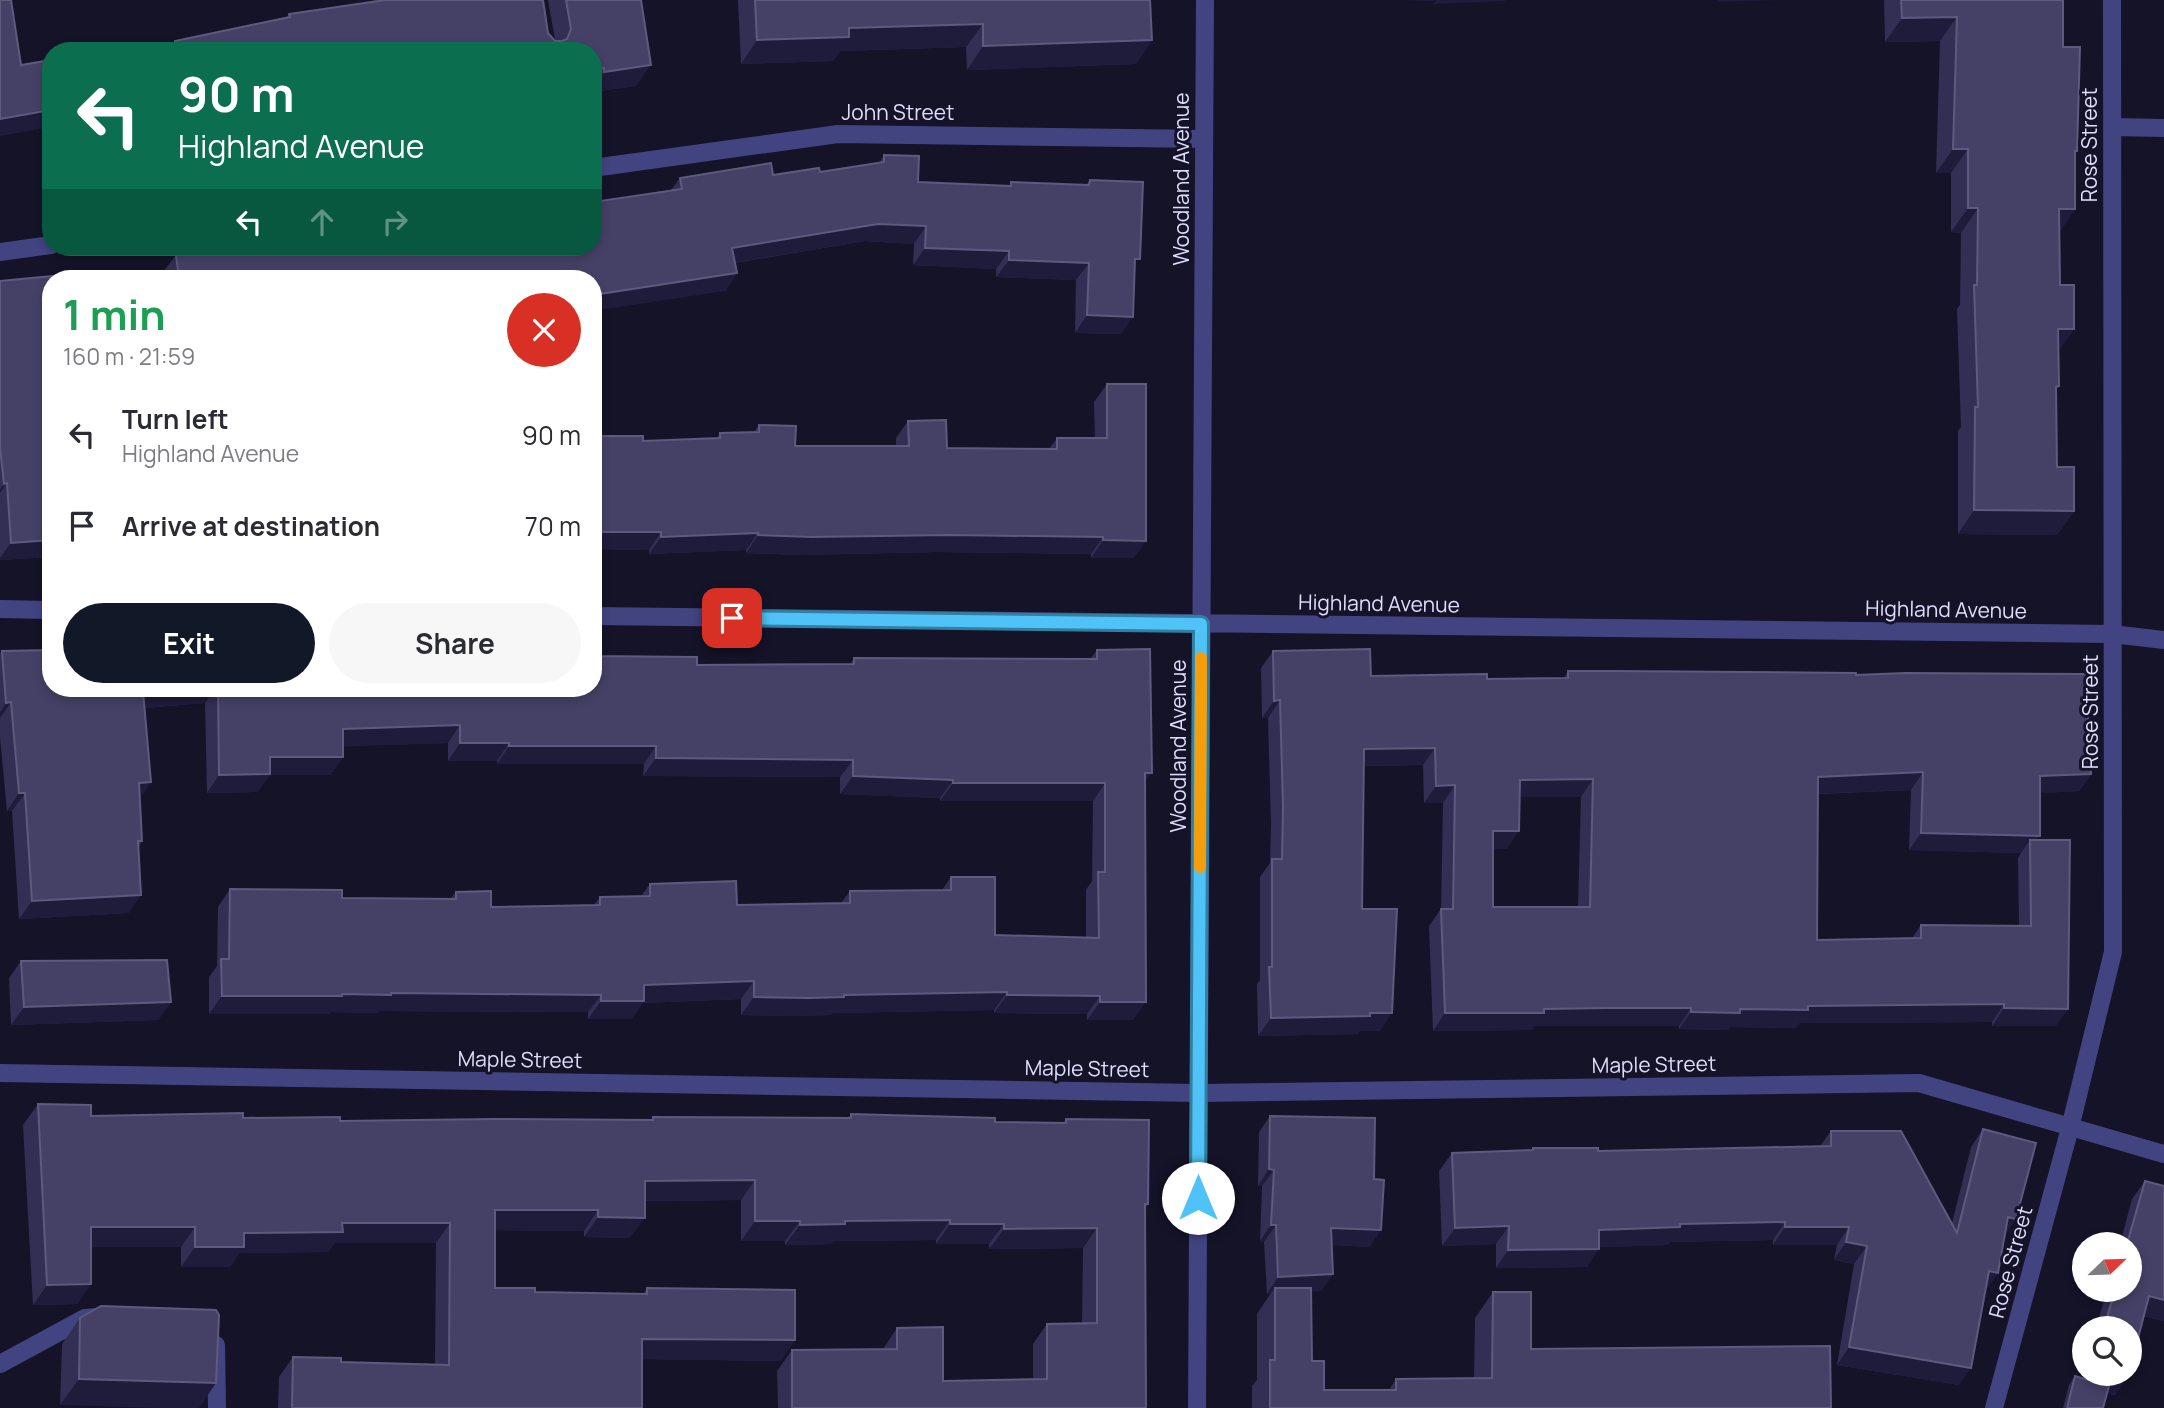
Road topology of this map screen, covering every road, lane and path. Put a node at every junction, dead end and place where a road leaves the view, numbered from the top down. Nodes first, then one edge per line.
1 (1205, 0) edge
2 (2112, 0) edge
3 (2112, 127) junction
4 (2164, 128) edge
5 (1204, 139) junction
6 (602, 167) edge
7 (42, 246) edge
8 (0, 252) edge
9 (0, 609) edge
10 (42, 610) edge
11 (602, 616) edge
12 (1201, 624) junction
13 (2112, 634) junction
14 (2164, 640) edge
15 (0, 1073) edge
16 (1198, 1093) junction
17 (2070, 1128) junction
18 (2164, 1153) edge
19 (110, 1317) edge
20 (205, 1325) edge
21 (0, 1364) edge
22 (217, 1408) edge
23 (1197, 1408) edge
24 (1994, 1408) edge

1 - 5 street, Woodland Avenue
2 - 3 street, Rose Street
3 - 4 street
3 - 13 street, Rose Street
5 - 6 street, John Street
5 - 12 street, Woodland Avenue
7 - 8 street
9 - 10 street
11 - 12 street, Highland Avenue
12 - 13 street, Highland Avenue
12 - 16 street, Woodland Avenue
13 - 14 street, Highland Avenue
13 - 17 street, Rose Street
15 - 16 street, Maple Street
16 - 17 street, Maple Street
16 - 23 street, Woodland Avenue
17 - 18 street, Maple Street
17 - 24 street, Rose Street
19 - 21 street
20 - 22 street

